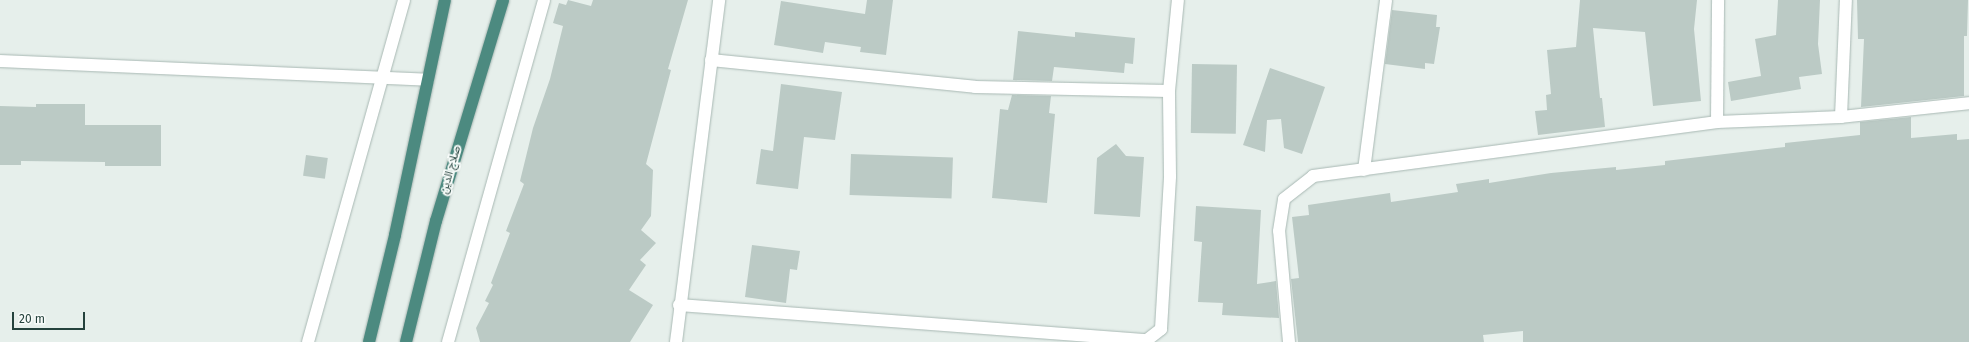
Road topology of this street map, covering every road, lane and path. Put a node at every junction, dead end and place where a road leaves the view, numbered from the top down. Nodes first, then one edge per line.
1 (404, 0) edge
2 (445, 0) edge
3 (503, 0) edge
4 (544, 0) edge
5 (719, 0) edge
6 (1178, 0) edge
7 (1386, 0) edge
8 (1718, 0) edge
9 (1846, 0) edge
10 (711, 60) junction
11 (0, 61) edge
12 (380, 78) junction
13 (428, 80) junction
14 (1169, 91) junction
15 (1969, 103) edge
16 (1841, 117) junction
17 (1717, 122) junction
18 (1364, 170) junction
19 (679, 305) junction
20 (1115, 340) edge
21 (308, 342) edge
22 (369, 342) edge
23 (406, 342) edge
24 (448, 342) edge
25 (676, 342) edge
26 (1289, 342) edge

1 - 12 street
2 - 13 highway
3 - 23 highway, صلاح الدين
4 - 24 street
5 - 10 street
6 - 14 street
7 - 18 street
8 - 17 street
9 - 16 street
10 - 14 street
10 - 19 street
11 - 12 street
12 - 13 street
12 - 21 street
13 - 22 highway
14 - 20 street
15 - 16 street
16 - 17 street
17 - 18 street
18 - 26 street
19 - 20 street
19 - 25 street

